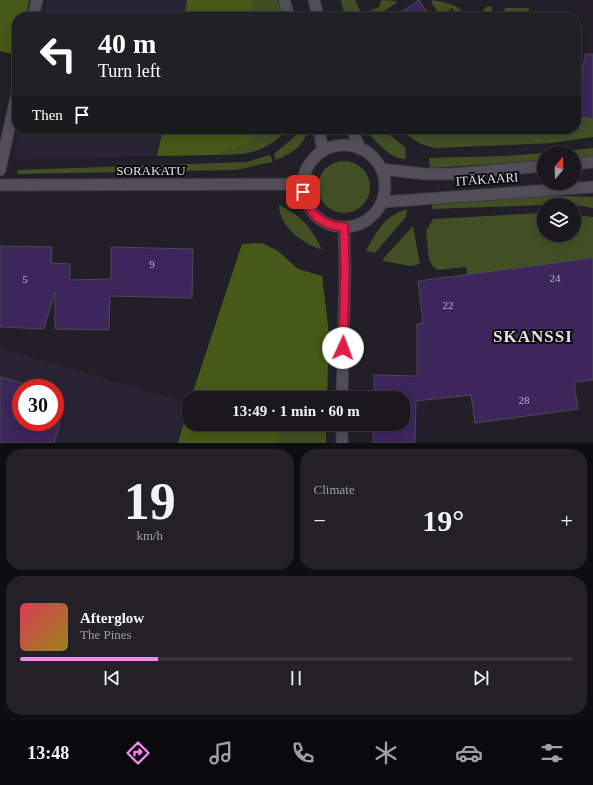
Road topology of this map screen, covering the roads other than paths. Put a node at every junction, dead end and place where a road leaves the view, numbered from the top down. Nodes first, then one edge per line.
1 (37, 0) edge
2 (284, 0) edge
3 (314, 0) edge
4 (34, 12) edge
5 (288, 12) edge
6 (317, 12) edge
7 (12, 116) edge
8 (319, 134) edge
9 (354, 134) edge
10 (360, 149) junction
11 (323, 151) junction
12 (593, 162) edge
13 (581, 163) edge
14 (537, 167) edge
15 (381, 169) junction
16 (0, 170) edge
17 (303, 184) junction
18 (0, 185) edge
19 (593, 186) edge
20 (382, 202) junction
21 (344, 227) junction
22 (342, 391) edge
23 (342, 431) edge
24 (342, 443) edge

1 - 4 street
2 - 5 street
3 - 6 street
7 - 16 street
8 - 11 street
9 - 10 street
10 - 11 street
10 - 15 street
11 - 17 street
12 - 13 street
14 - 15 street, ITÄKAARI
15 - 20 street
17 - 18 street, SORAKATU
17 - 21 street
19 - 20 street, ITÄKAARI
20 - 21 street
21 - 22 street
23 - 24 street

